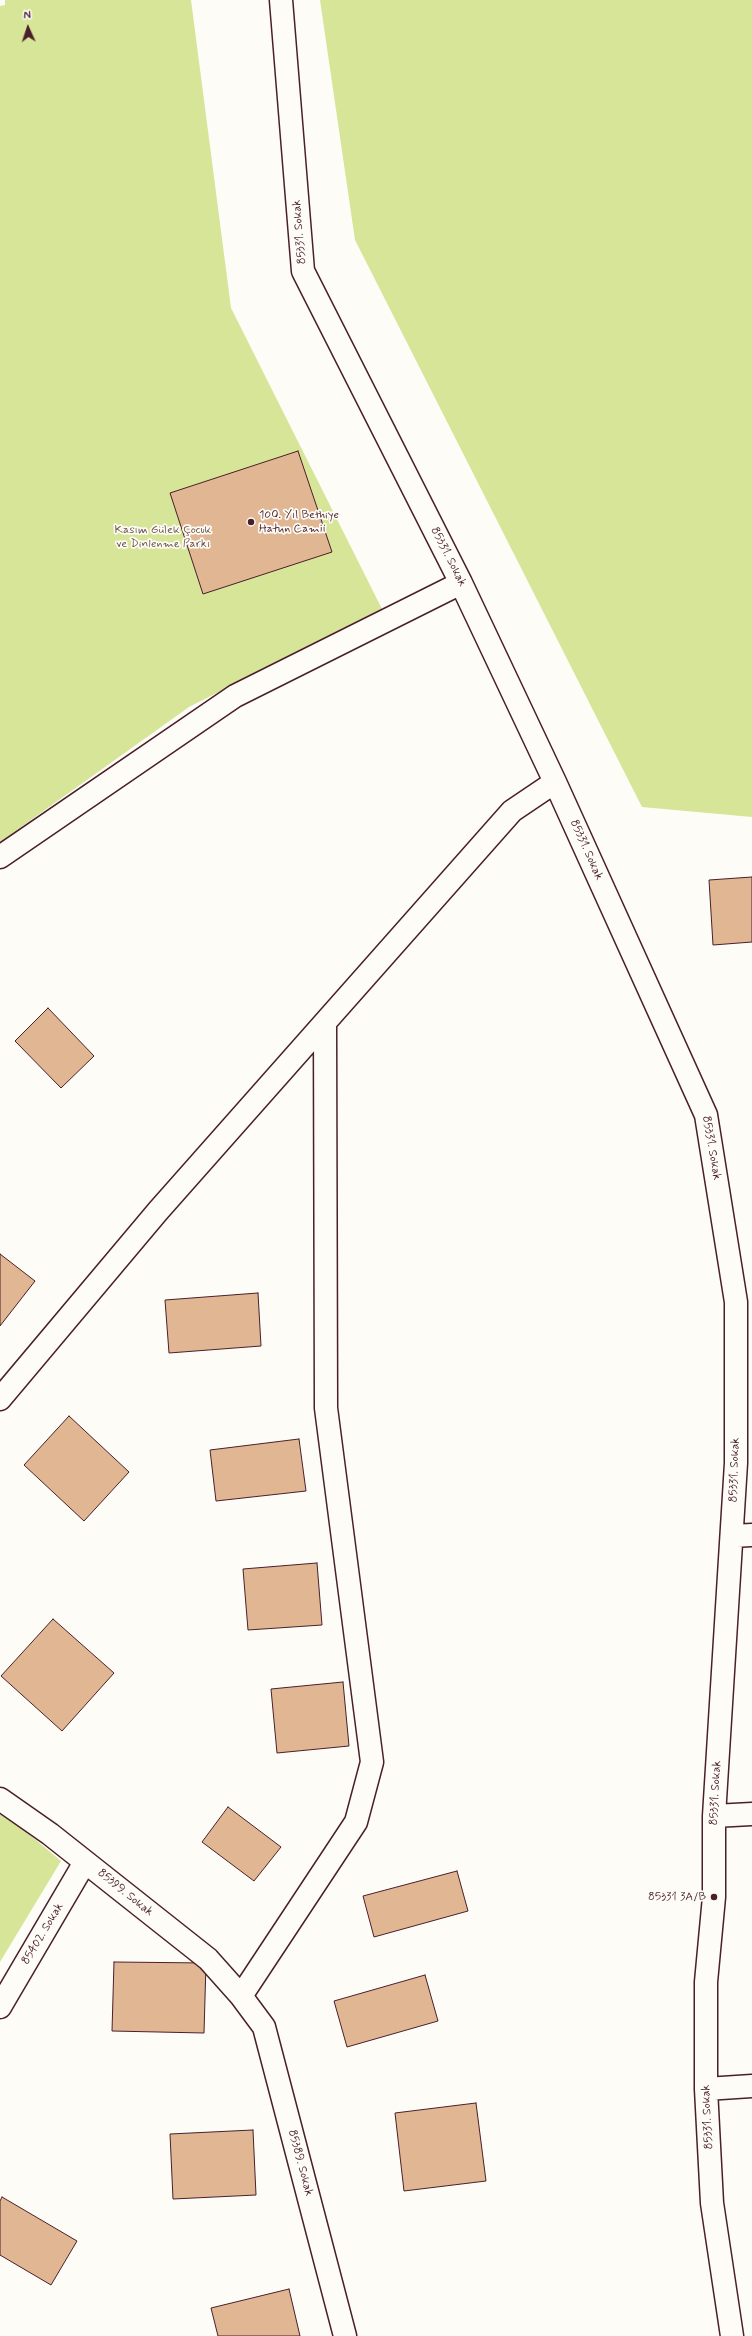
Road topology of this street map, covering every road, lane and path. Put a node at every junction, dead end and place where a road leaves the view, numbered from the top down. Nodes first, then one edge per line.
1 (281, 0) edge
2 (461, 582) junction
3 (555, 782) junction
4 (0, 857) edge
5 (325, 1024) junction
6 (0, 1399) edge
7 (742, 1536) edge
8 (0, 1799) edge
9 (752, 1814) edge
10 (714, 1816) junction
11 (86, 1862) junction
12 (241, 1996) junction
13 (0, 2006) edge
14 (752, 2086) edge
15 (706, 2089) junction
16 (345, 2336) edge
17 (732, 2336) edge

1 - 2 street, 85331. Sokak
2 - 3 street, 85331. Sokak
2 - 4 street
3 - 5 street
3 - 7 street, 85331. Sokak
5 - 6 street
5 - 12 street
7 - 10 street, 85331. Sokak
8 - 11 street, 85399. Sokak
9 - 10 street
10 - 15 street, 85331. Sokak
11 - 12 street, 85399. Sokak
11 - 13 street, 85402. Sokak
12 - 16 street, 85389. Sokak
14 - 15 street
15 - 17 street, 85331. Sokak

